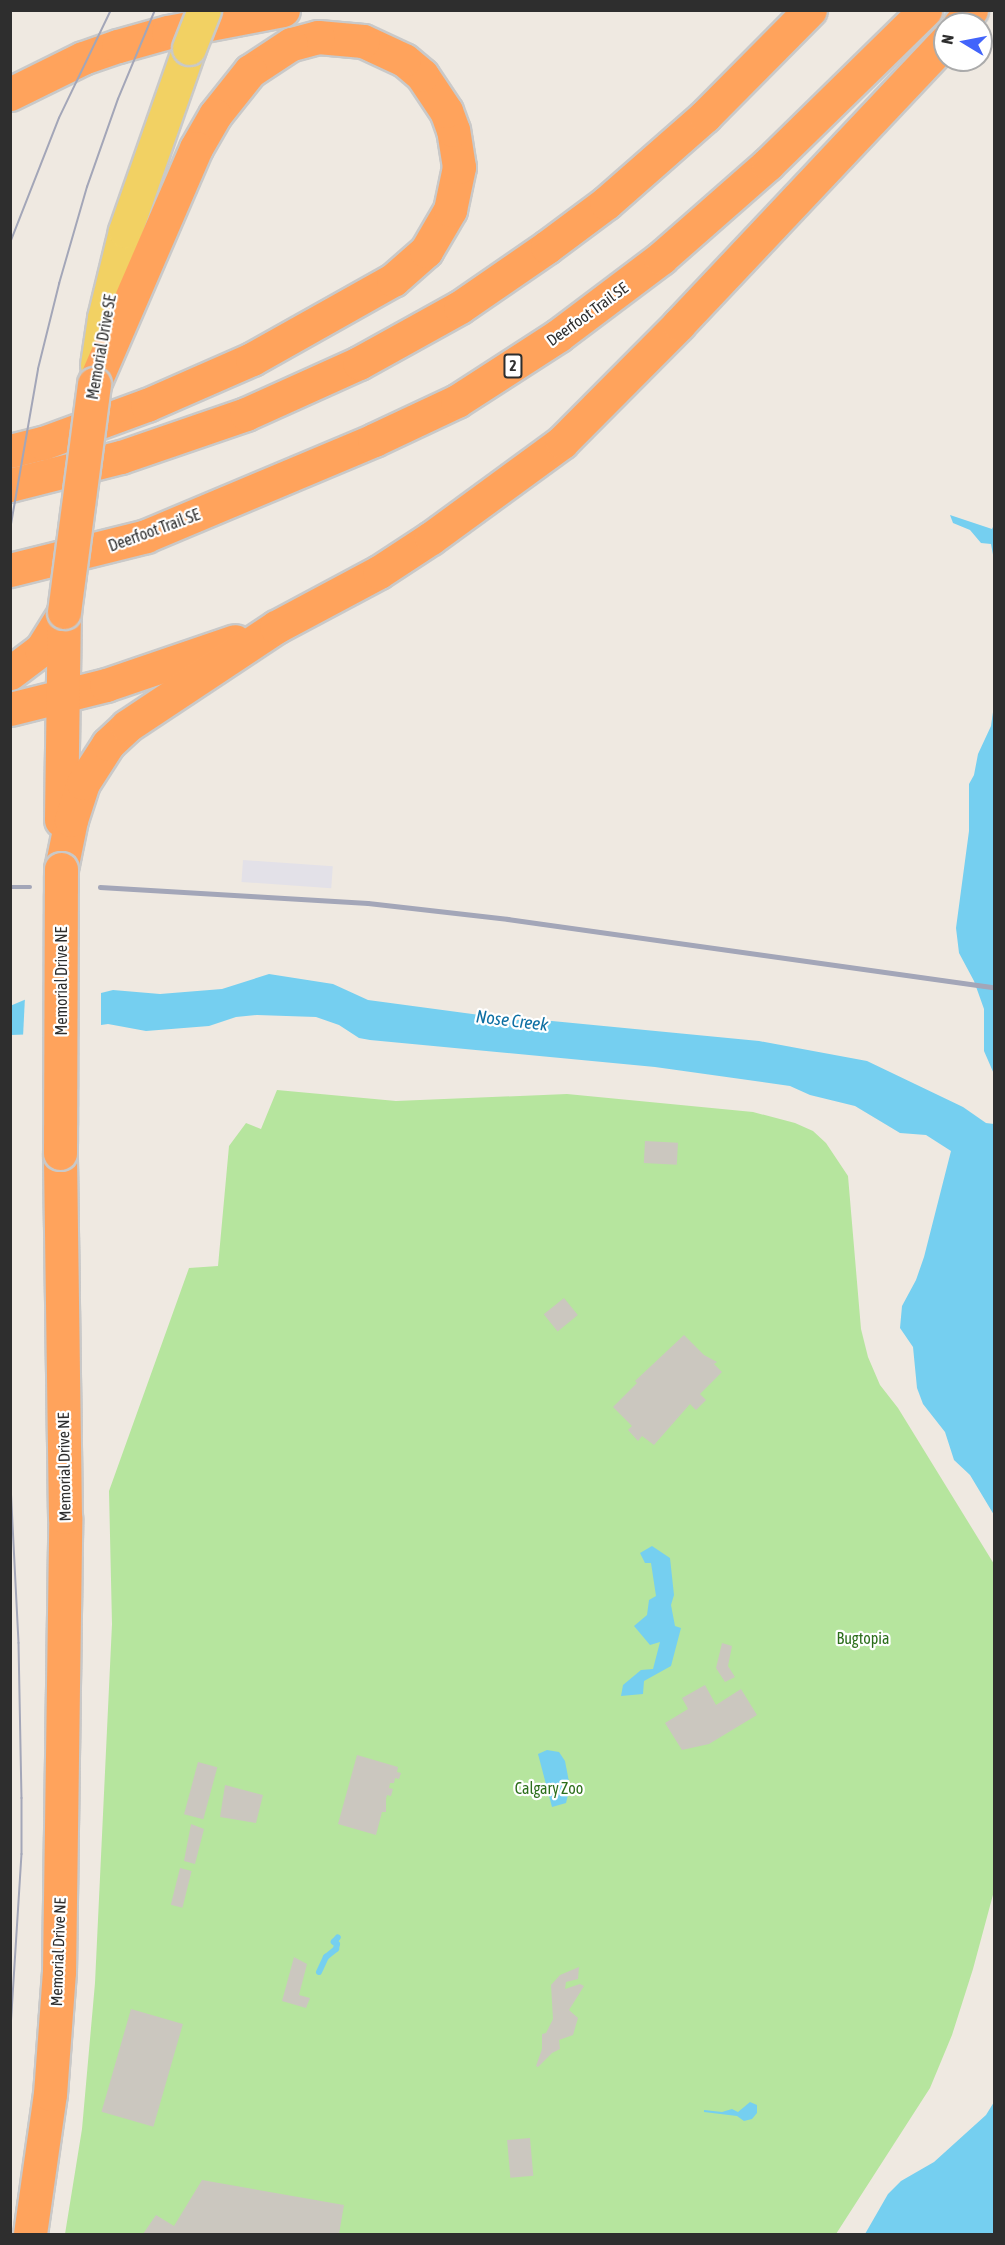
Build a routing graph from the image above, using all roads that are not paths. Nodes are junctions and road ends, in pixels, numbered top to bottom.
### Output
1 (204, 10) edge
2 (283, 10) edge
3 (810, 10) edge
4 (925, 10) edge
5 (933, 55) edge
6 (10, 94) edge
7 (94, 384) junction
8 (10, 451) edge
9 (10, 485) edge
10 (10, 570) edge
11 (64, 612) junction
12 (276, 627) junction
13 (10, 673) edge
14 (62, 697) junction
15 (10, 709) edge
16 (61, 869) junction
17 (30, 2235) edge

1 - 7 main road, Memorial Drive SE, bridge
2 - 6 highway
3 - 9 highway
4 - 10 highway, Deerfoot Trail SE / 2
5 - 12 highway
7 - 8 highway
7 - 11 highway, Memorial Drive SE, bridge
11 - 13 highway
11 - 14 highway, Memorial Drive SE
12 - 14 highway
12 - 16 highway
14 - 15 highway
14 - 16 highway, Memorial Drive NE
16 - 17 highway, Memorial Drive NE, bridge

